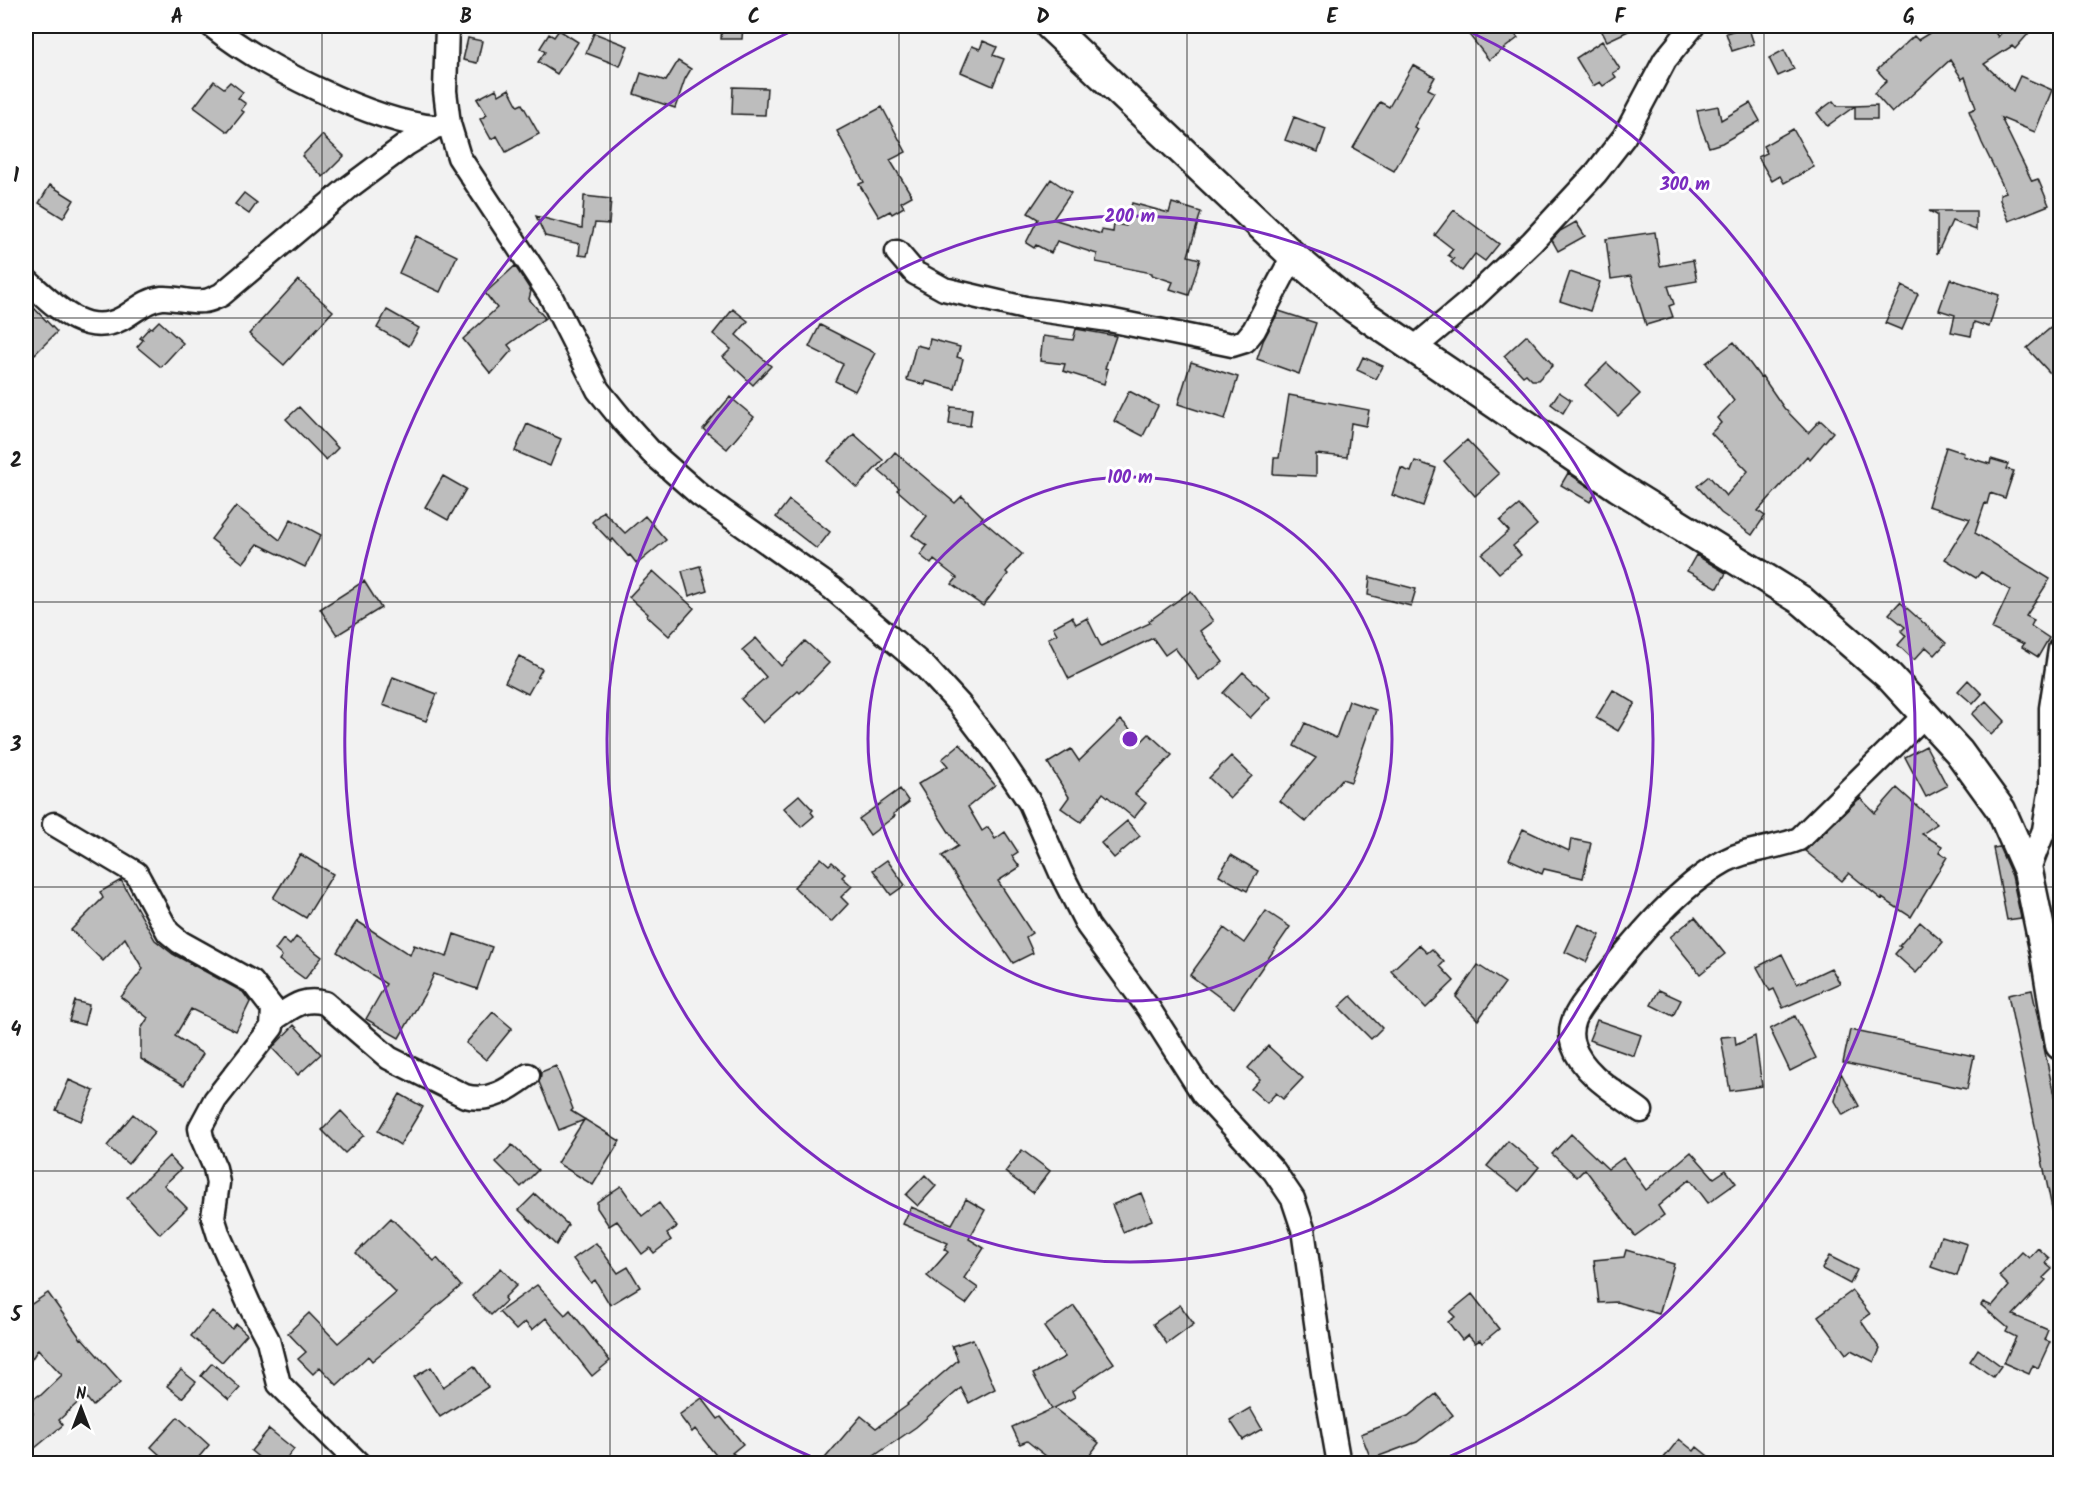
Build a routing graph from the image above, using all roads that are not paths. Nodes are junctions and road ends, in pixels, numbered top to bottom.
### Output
1 (212, 26) edge
2 (447, 26) edge
3 (1050, 26) edge
4 (1693, 26) edge
5 (442, 126) junction
6 (897, 252) dead end
7 (1293, 256) junction
8 (26, 279) edge
9 (1413, 349) junction
10 (2061, 649) edge
11 (1925, 715) junction
12 (54, 824) dead end
13 (2028, 871) junction
14 (2058, 1016) edge
15 (274, 1019) junction
16 (2061, 1045) edge
17 (528, 1075) dead end
18 (1641, 1111) dead end
19 (358, 1464) edge
20 (1340, 1464) edge

1 - 5 street
2 - 5 street
3 - 7 main road
4 - 9 street
5 - 8 street
5 - 20 street
6 - 7 street
7 - 9 main road
9 - 11 main road
10 - 13 street
11 - 13 main road
11 - 18 street
12 - 15 street
13 - 14 main road
14 - 16 main road
15 - 17 street
15 - 19 street

